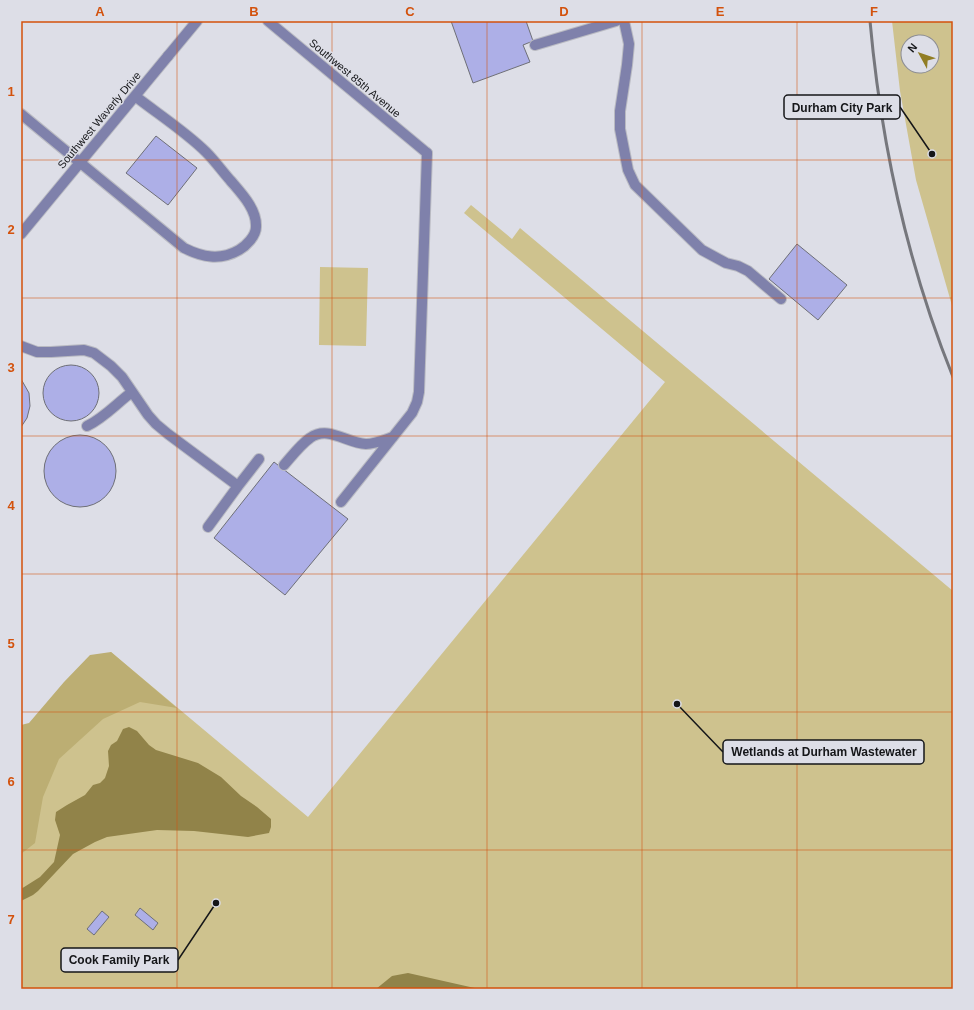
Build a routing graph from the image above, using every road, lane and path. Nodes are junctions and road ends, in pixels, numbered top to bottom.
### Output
1 (197, 21) edge
2 (268, 21) edge
3 (616, 21) edge
4 (624, 21) edge
5 (535, 45) dead end
6 (135, 96) junction
7 (21, 114) edge
8 (80, 163) junction
9 (21, 234) edge
10 (781, 299) dead end
11 (21, 346) edge
12 (132, 392) junction
13 (87, 426) dead end
14 (393, 436) junction
15 (259, 459) dead end
16 (284, 465) dead end
17 (238, 486) junction
18 (341, 502) dead end
19 (208, 527) dead end

1 - 6 street, Southwest Waverly Drive
2 - 14 street, Southwest 85th Avenue
3 - 5 street
4 - 10 street
6 - 8 street, Southwest Waverly Drive
6 - 8 street
7 - 8 street
8 - 9 street, Southwest Waverly Drive
11 - 12 street
12 - 13 street
12 - 17 street
14 - 16 street
14 - 18 street
15 - 17 street
17 - 19 street

